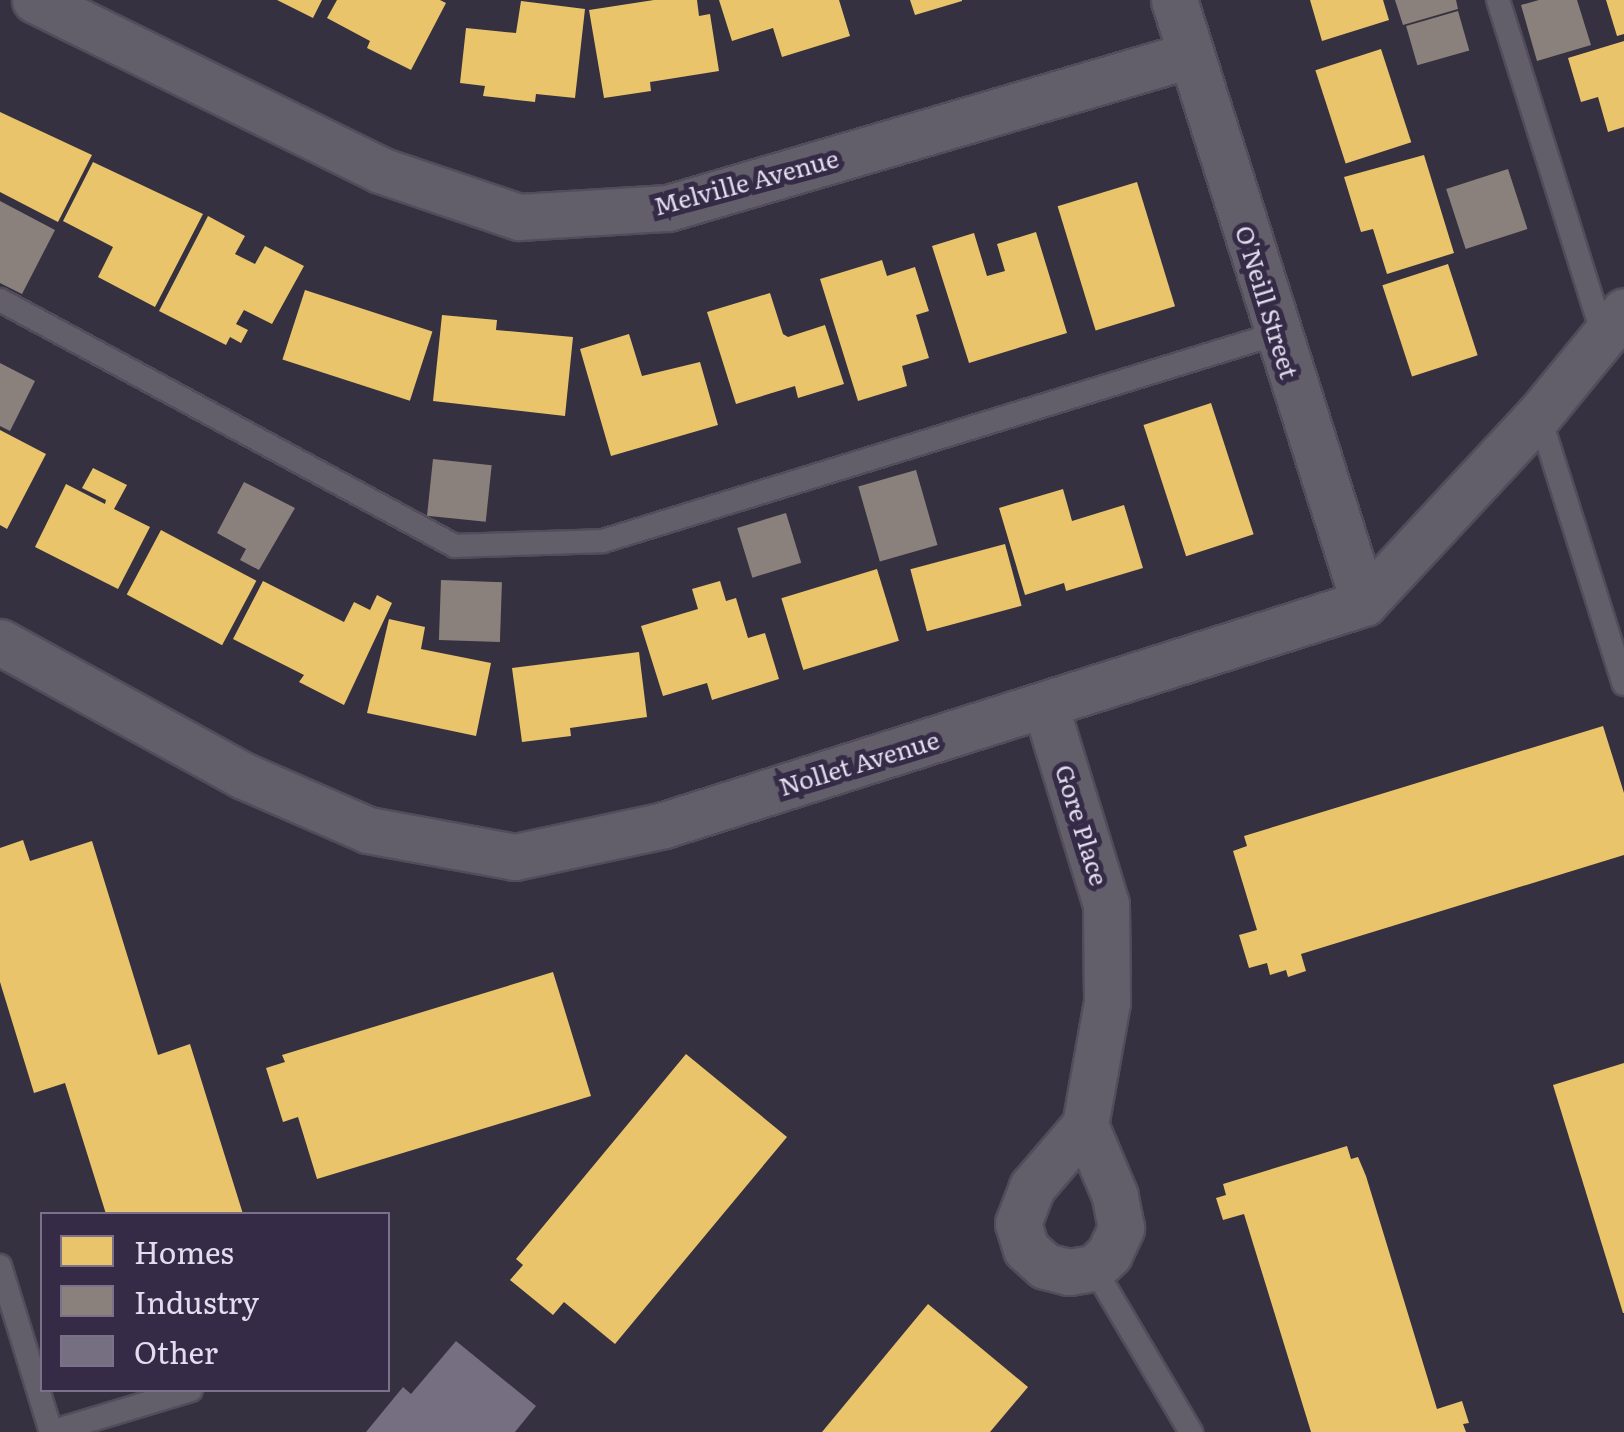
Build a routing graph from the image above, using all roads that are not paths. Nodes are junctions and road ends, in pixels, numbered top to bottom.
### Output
1 (35, 0) edge
2 (1174, 0) edge
3 (1498, 0) edge
4 (1190, 55) junction
5 (0, 300) edge
6 (1614, 324) edge
7 (1276, 334) junction
8 (1540, 415) junction
9 (1364, 603) junction
10 (0, 644) edge
11 (1624, 684) edge
12 (1045, 705) junction
13 (1084, 1126) junction
14 (0, 1266) edge
15 (1094, 1268) junction
16 (184, 1392) edge
17 (1192, 1432) edge

1 - 4 street, Melville Avenue
2 - 4 street, O'Neill Street
3 - 6 lane
4 - 7 street, O'Neill Street
5 - 7 lane
6 - 8 street, Nollet Avenue
7 - 9 street, O'Neill Street
8 - 9 street, Nollet Avenue
8 - 11 lane
9 - 12 street, Nollet Avenue
10 - 12 street, Nollet Avenue
12 - 13 street, Gore Place
13 - 15 street
13 - 15 street, Gore Place
14 - 16 lane
15 - 17 lane

